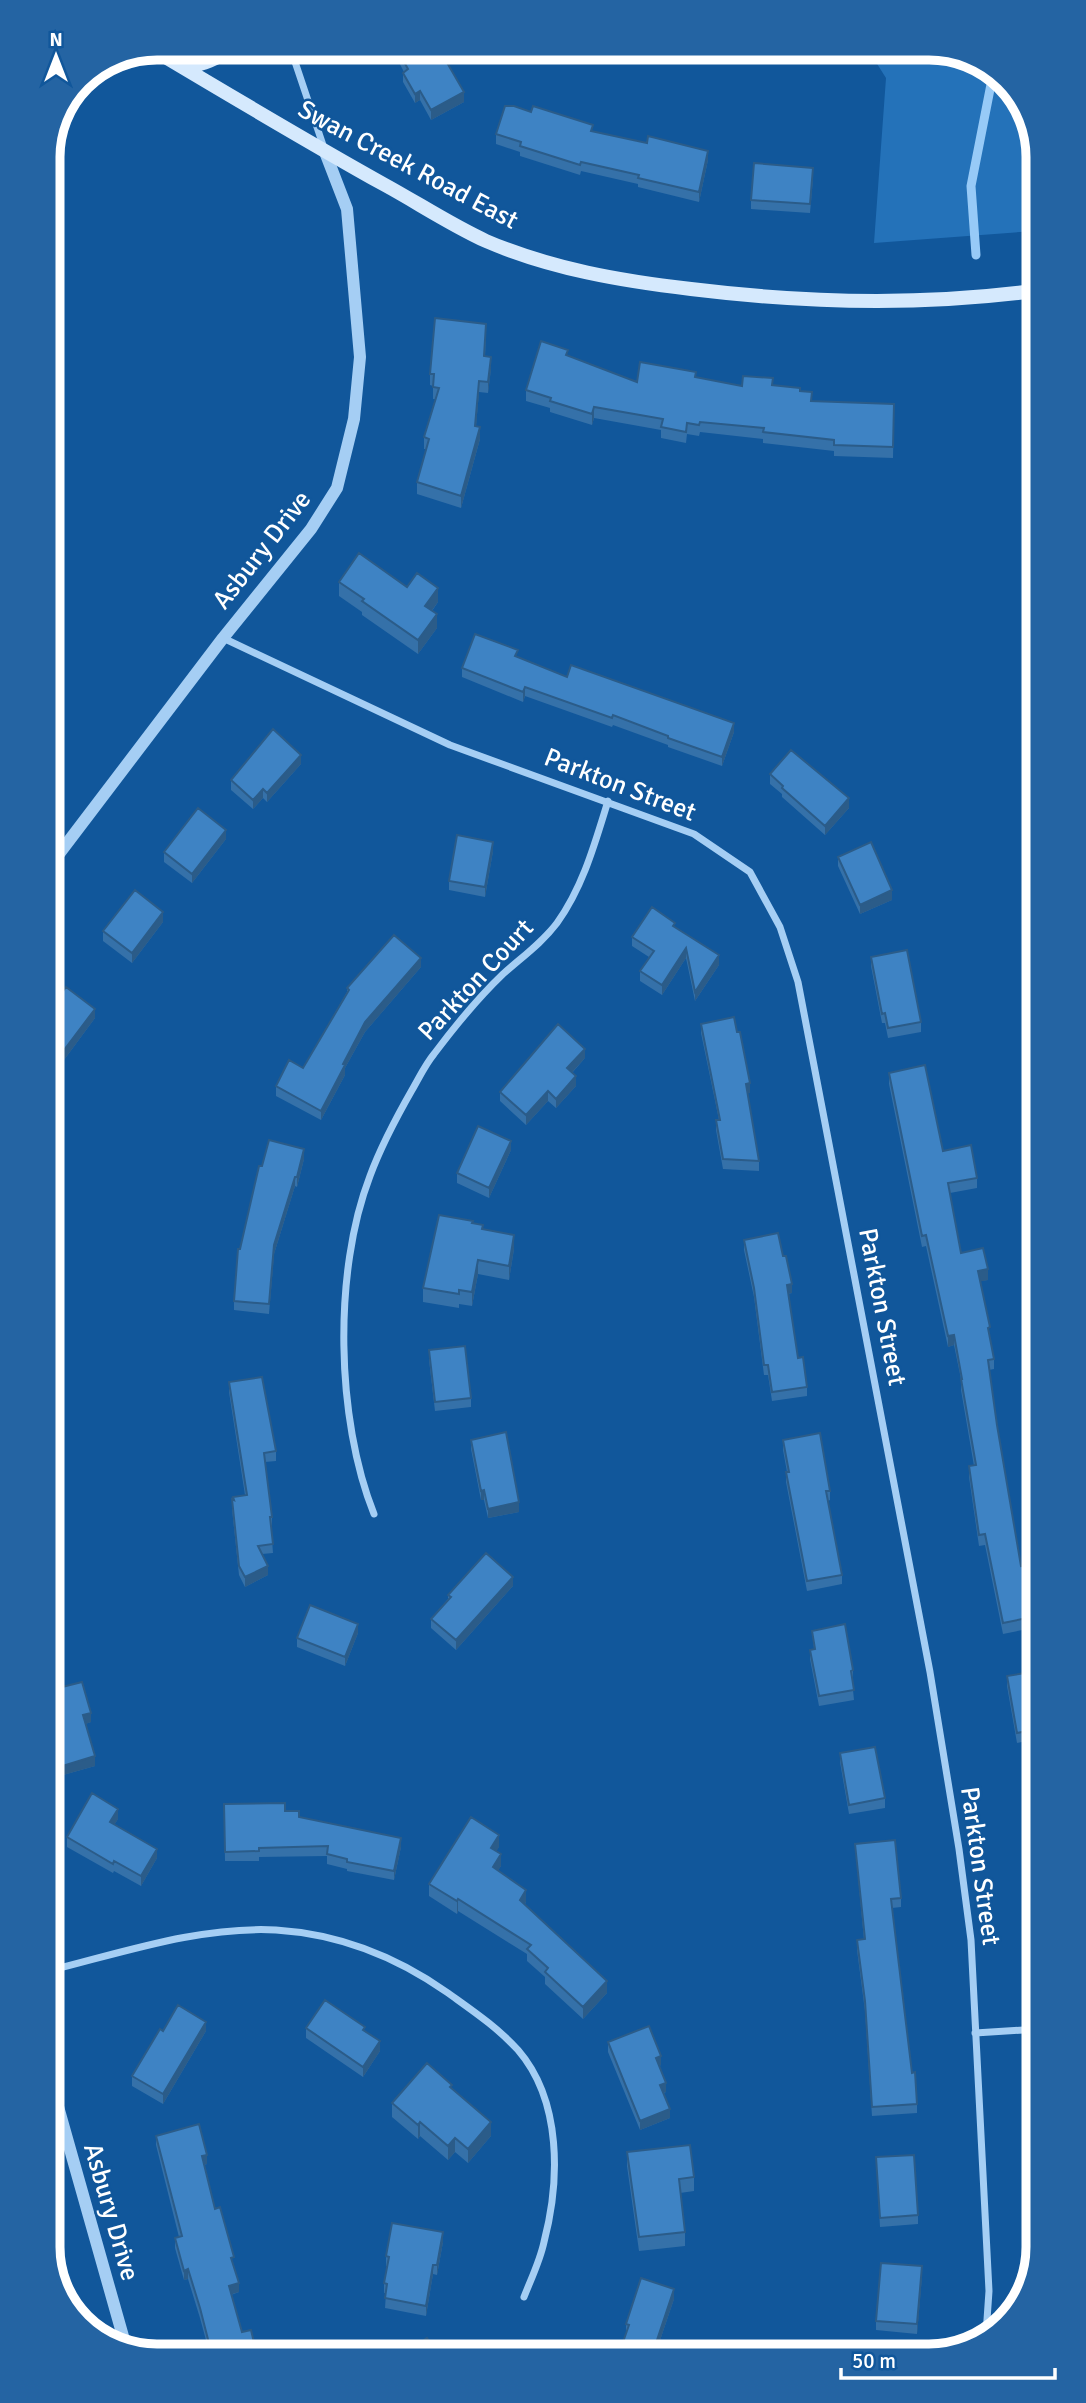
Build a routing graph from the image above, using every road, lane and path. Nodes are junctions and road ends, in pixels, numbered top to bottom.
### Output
1 (171, 60) edge
2 (214, 60) edge
3 (294, 60) edge
4 (184, 68) junction
5 (325, 152) junction
6 (1026, 292) edge
7 (223, 638) junction
8 (608, 801) junction
9 (60, 853) edge
10 (374, 1514) dead end
11 (60, 1968) edge
12 (1026, 2030) edge
13 (975, 2033) junction
14 (60, 2113) edge
15 (524, 2297) dead end
16 (987, 2326) edge
17 (123, 2337) edge

1 - 4 main road, Swan Creek Road East
2 - 4 main road
3 - 5 street, Asbury Drive
4 - 5 main road, Swan Creek Road East
5 - 6 main road, Swan Creek Road East
5 - 7 street, Asbury Drive
7 - 8 street, Parkton Street
7 - 9 street, Asbury Drive
8 - 10 street, Parkton Court
8 - 13 street, Parkton Street
11 - 15 street
12 - 13 street
13 - 16 street, Parkton Street
14 - 17 street, Asbury Drive

